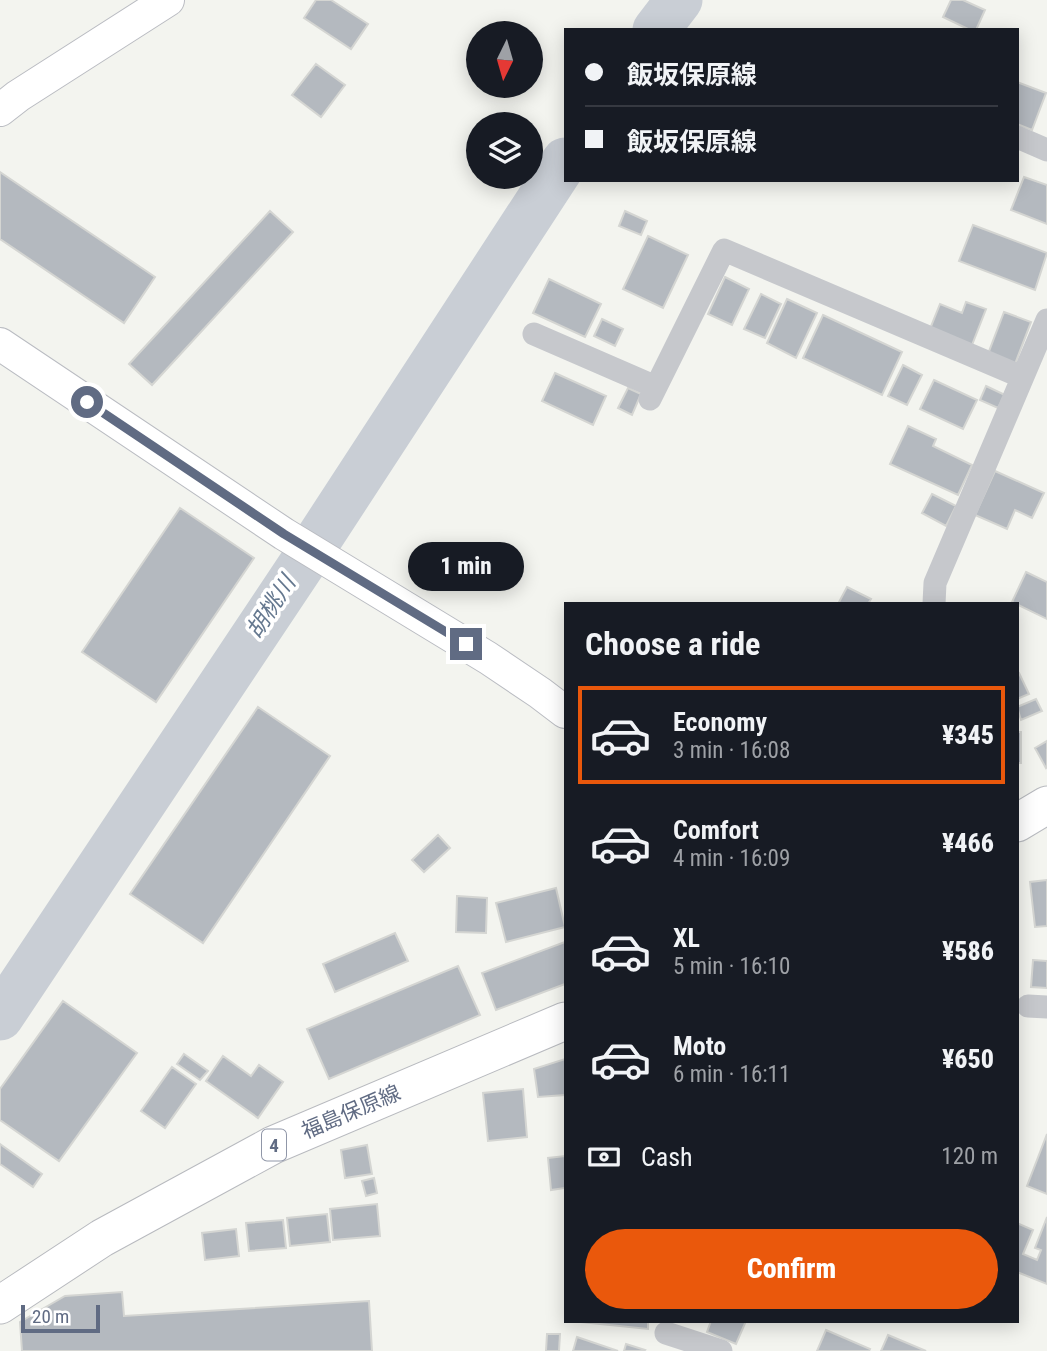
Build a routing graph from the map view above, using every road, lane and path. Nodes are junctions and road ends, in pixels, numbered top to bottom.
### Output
1 (167, 0) edge
2 (0, 110) edge
3 (1019, 138) edge
4 (1047, 150) edge
5 (1047, 320) edge
6 (534, 334) dead end
7 (0, 344) edge
8 (1022, 377) junction
9 (934, 602) edge
10 (564, 711) edge
11 (1047, 805) edge
12 (1019, 822) edge
13 (564, 1021) edge
14 (0, 1305) edge
15 (665, 1335) edge
16 (721, 1351) edge

1 - 2 main road
3 - 4 street
5 - 8 street
6 - 8 street
7 - 10 main road
8 - 9 street
11 - 12 main road
13 - 14 main road, 福島保原線 / 4
15 - 16 street

